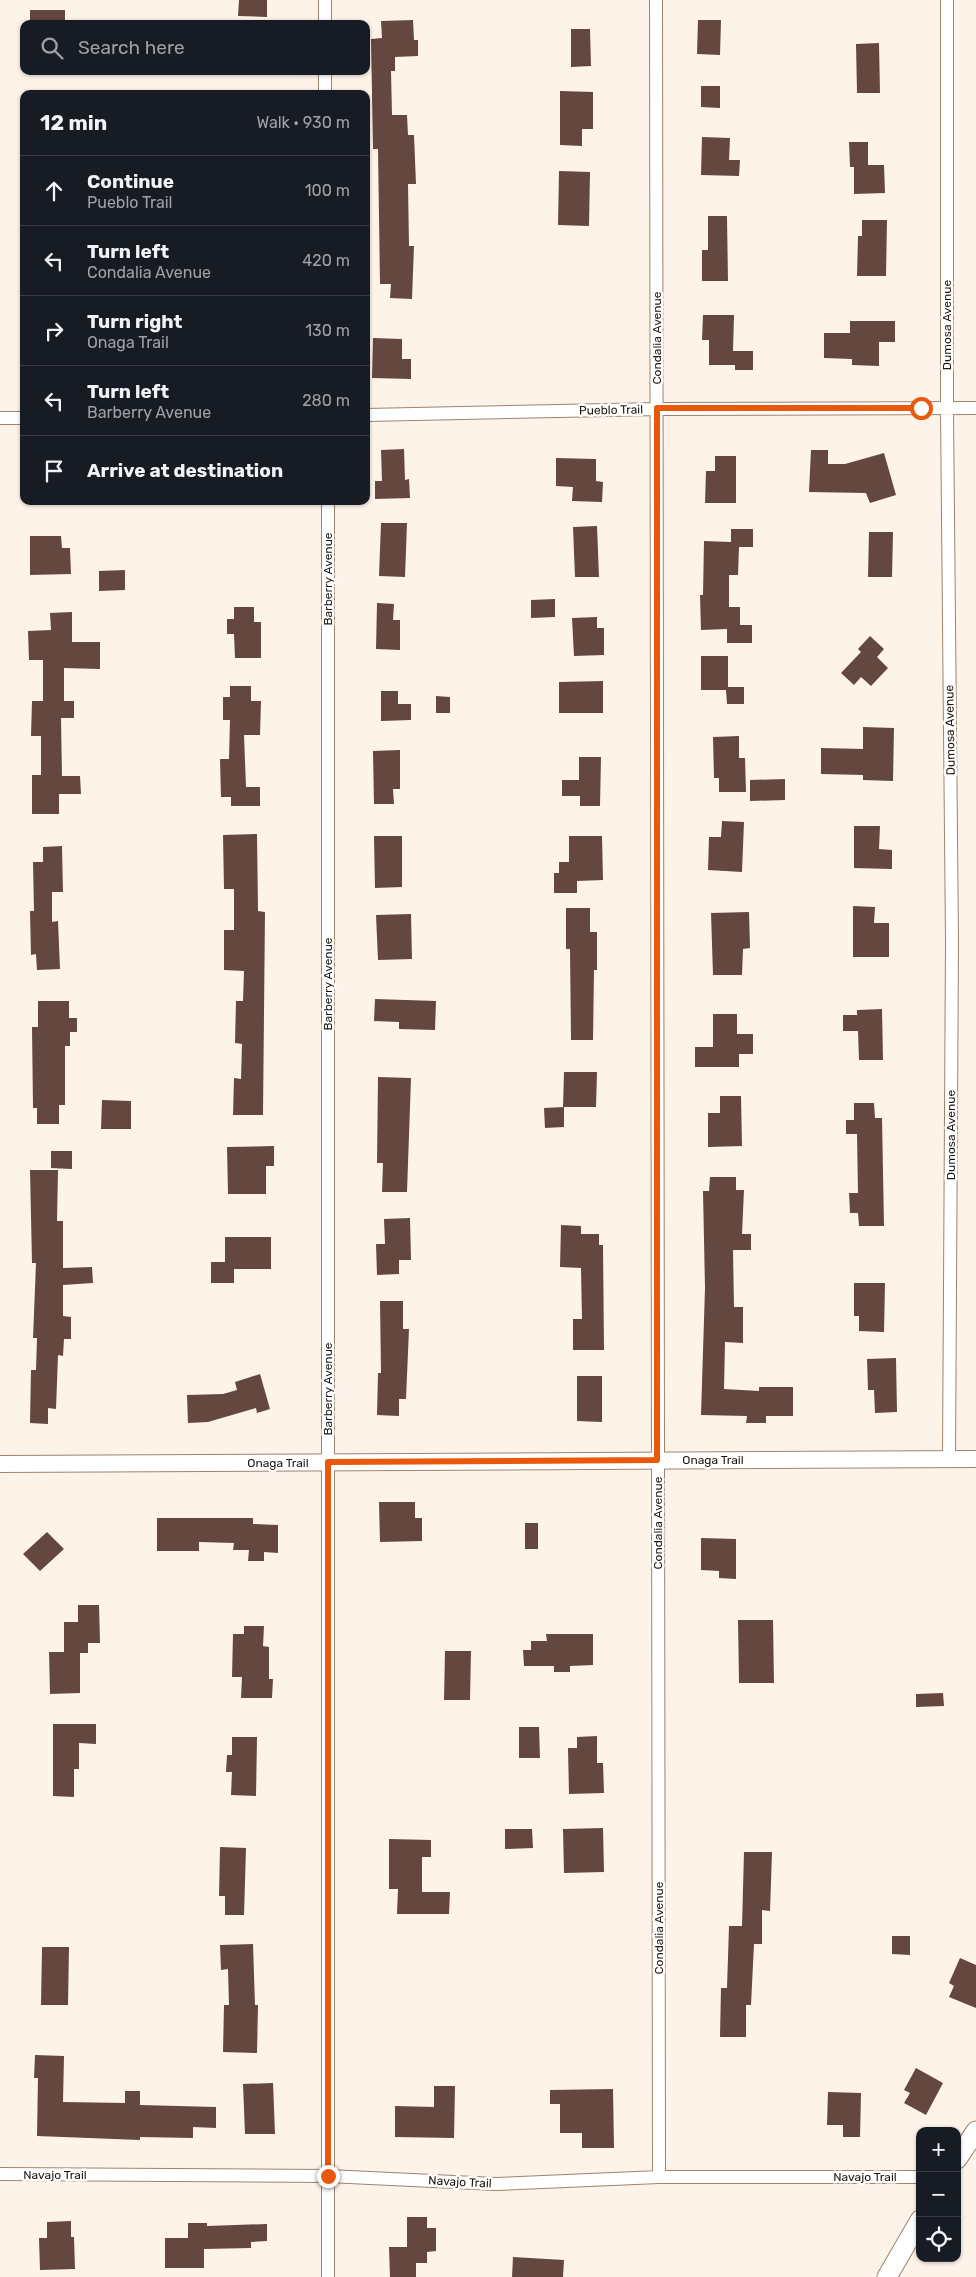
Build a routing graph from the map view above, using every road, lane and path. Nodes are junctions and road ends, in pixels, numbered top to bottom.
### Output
1 (325, 0) edge
2 (656, 0) edge
3 (947, 0) edge
4 (325, 20) edge
5 (325, 75) edge
6 (325, 90) edge
7 (657, 408) junction
8 (947, 408) junction
9 (976, 408) edge
10 (370, 415) edge
11 (0, 418) edge
12 (20, 418) edge
13 (328, 505) edge
14 (976, 1459) edge
15 (657, 1460) junction
16 (949, 1460) junction
17 (328, 1462) junction
18 (0, 1464) edge
19 (976, 2131) edge
20 (961, 2152) edge
21 (0, 2174) edge
22 (328, 2176) junction
23 (916, 2176) edge
24 (660, 2177) junction
25 (916, 2227) edge
26 (328, 2277) edge
27 (887, 2277) edge

1 - 4 street
2 - 7 street, Condalia Avenue
3 - 8 street, Dumosa Avenue
5 - 6 street
7 - 8 street, Pueblo Trail
7 - 10 street, Pueblo Trail
7 - 15 street, Condalia Avenue
8 - 9 street, Pueblo Trail
8 - 16 street, Dumosa Avenue
11 - 12 street
13 - 17 street, Barberry Avenue
14 - 16 street, Onaga Trail
15 - 16 street, Onaga Trail
15 - 17 street, Onaga Trail
15 - 24 street, Condalia Avenue
17 - 18 street, Onaga Trail
17 - 22 street, Barberry Avenue
19 - 20 main road
21 - 22 street, Navajo Trail
22 - 24 street, Navajo Trail
22 - 26 street, Barberry Avenue
23 - 24 street, Navajo Trail
25 - 27 main road

